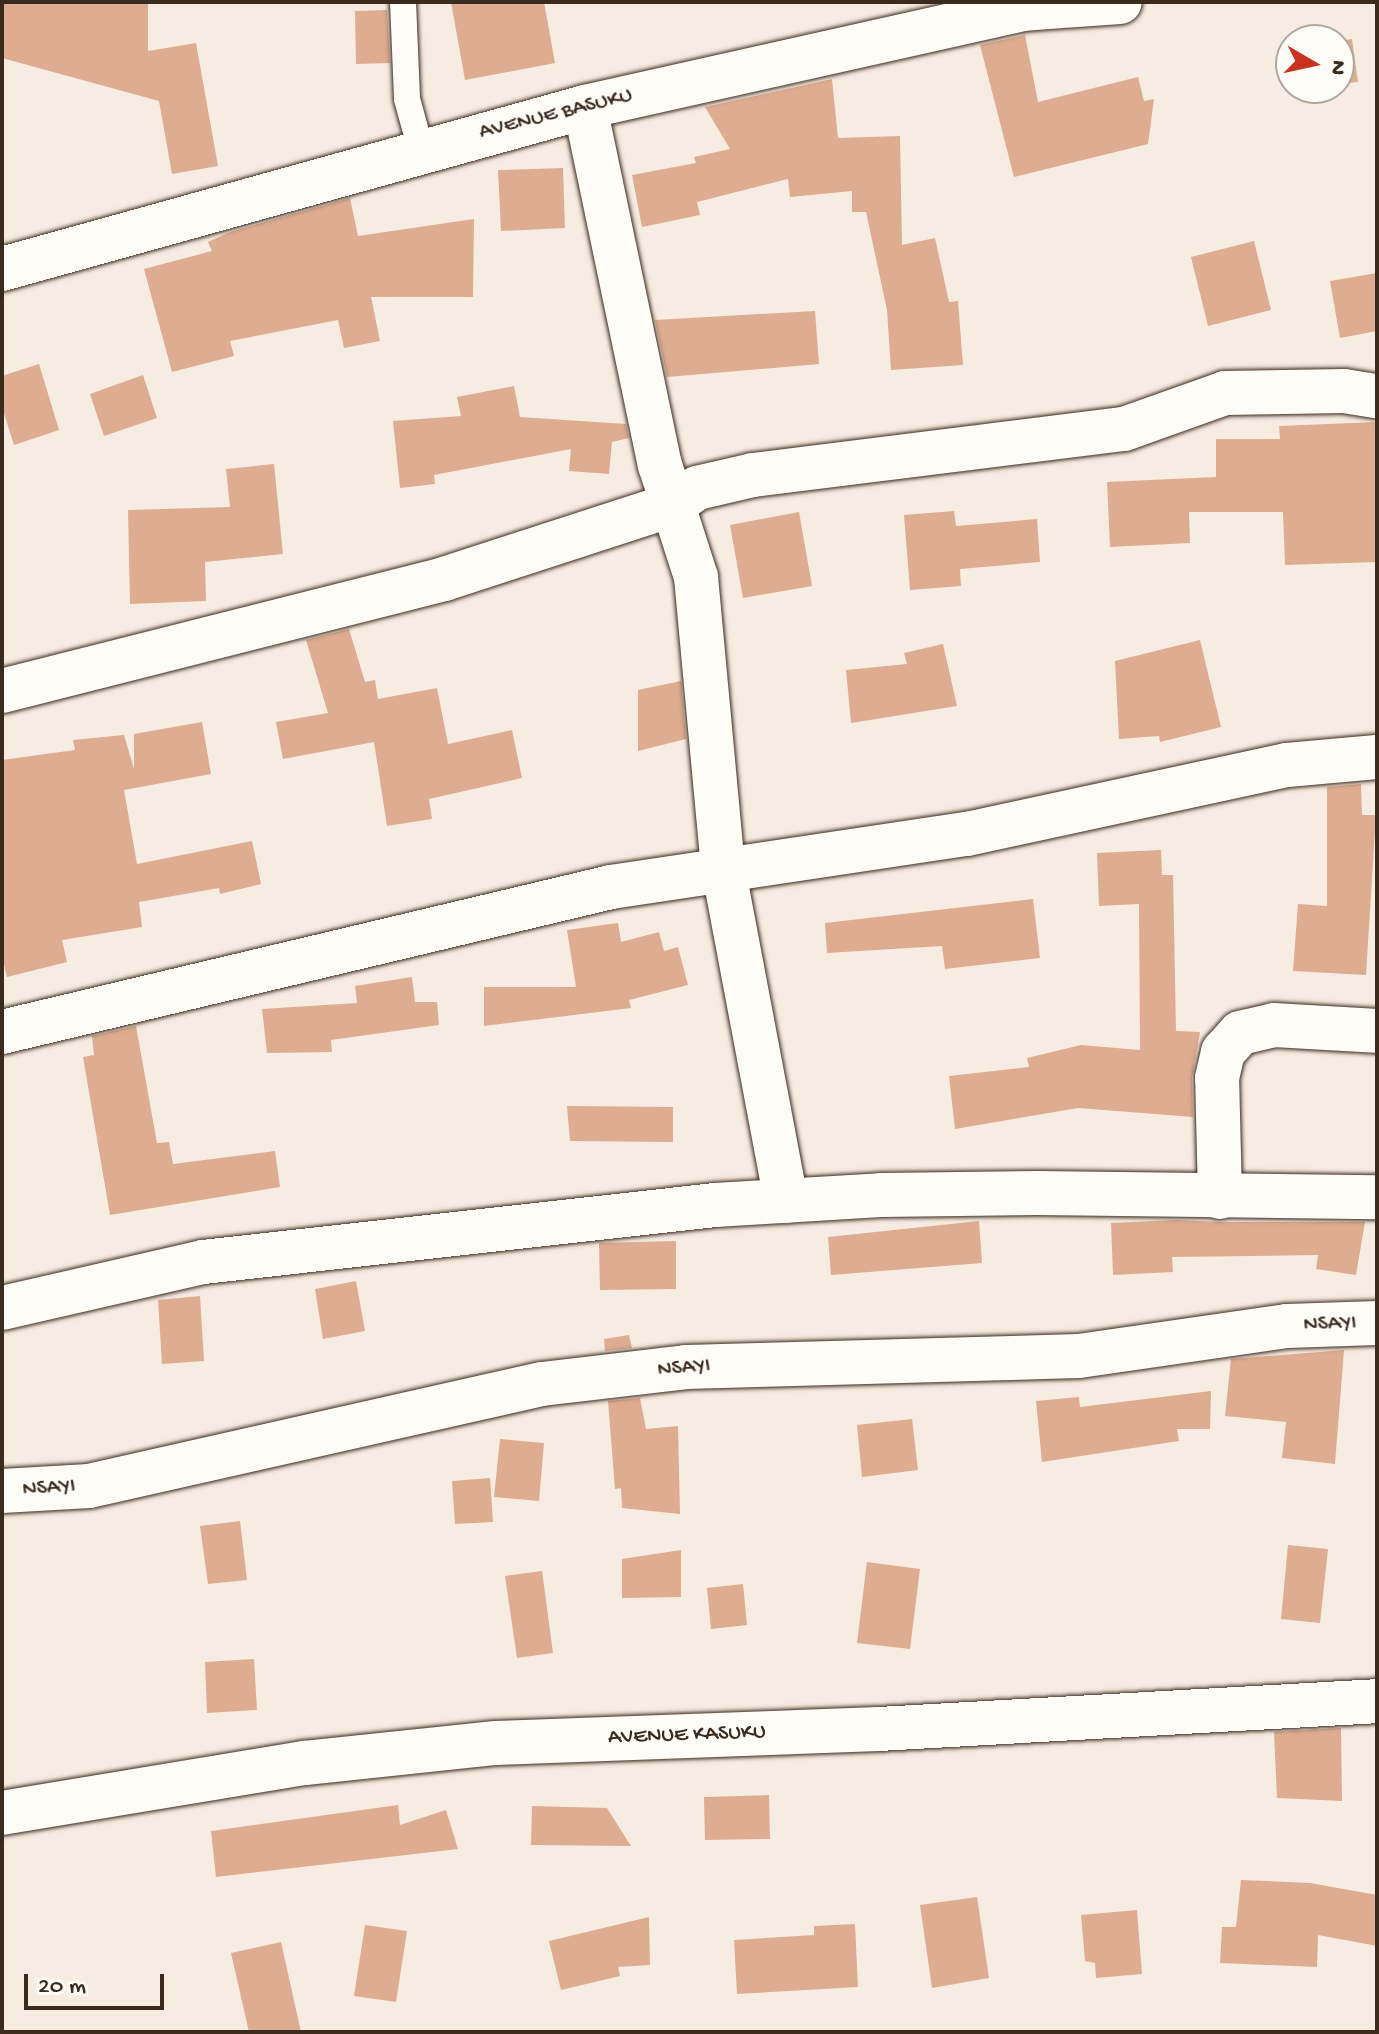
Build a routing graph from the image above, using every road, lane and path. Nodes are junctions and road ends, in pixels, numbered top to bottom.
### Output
1 (403, 2) edge
2 (1120, 2) edge
3 (585, 107) junction
4 (421, 150) junction
5 (2, 269) edge
6 (1377, 396) edge
7 (672, 505) junction
8 (2, 691) edge
9 (1377, 757) edge
10 (723, 867) junction
11 (1377, 1031) edge
12 (2, 1032) edge
13 (1220, 1197) junction
14 (1377, 1197) edge
15 (786, 1201) junction
16 (2, 1308) edge
17 (1377, 1323) edge
18 (2, 1491) edge
19 (1377, 1701) edge
20 (2, 1813) edge

1 - 4 lane
2 - 3 street, AVENUE BASUKU
3 - 4 street, AVENUE BASUKU
3 - 7 street
4 - 5 street, AVENUE BASUKU
6 - 7 street
7 - 8 street
7 - 10 street
9 - 10 street
10 - 12 street
10 - 15 street
11 - 13 street
13 - 14 street
13 - 15 street
15 - 16 street
17 - 18 street, NSAYI
19 - 20 street, AVENUE KASUKU

